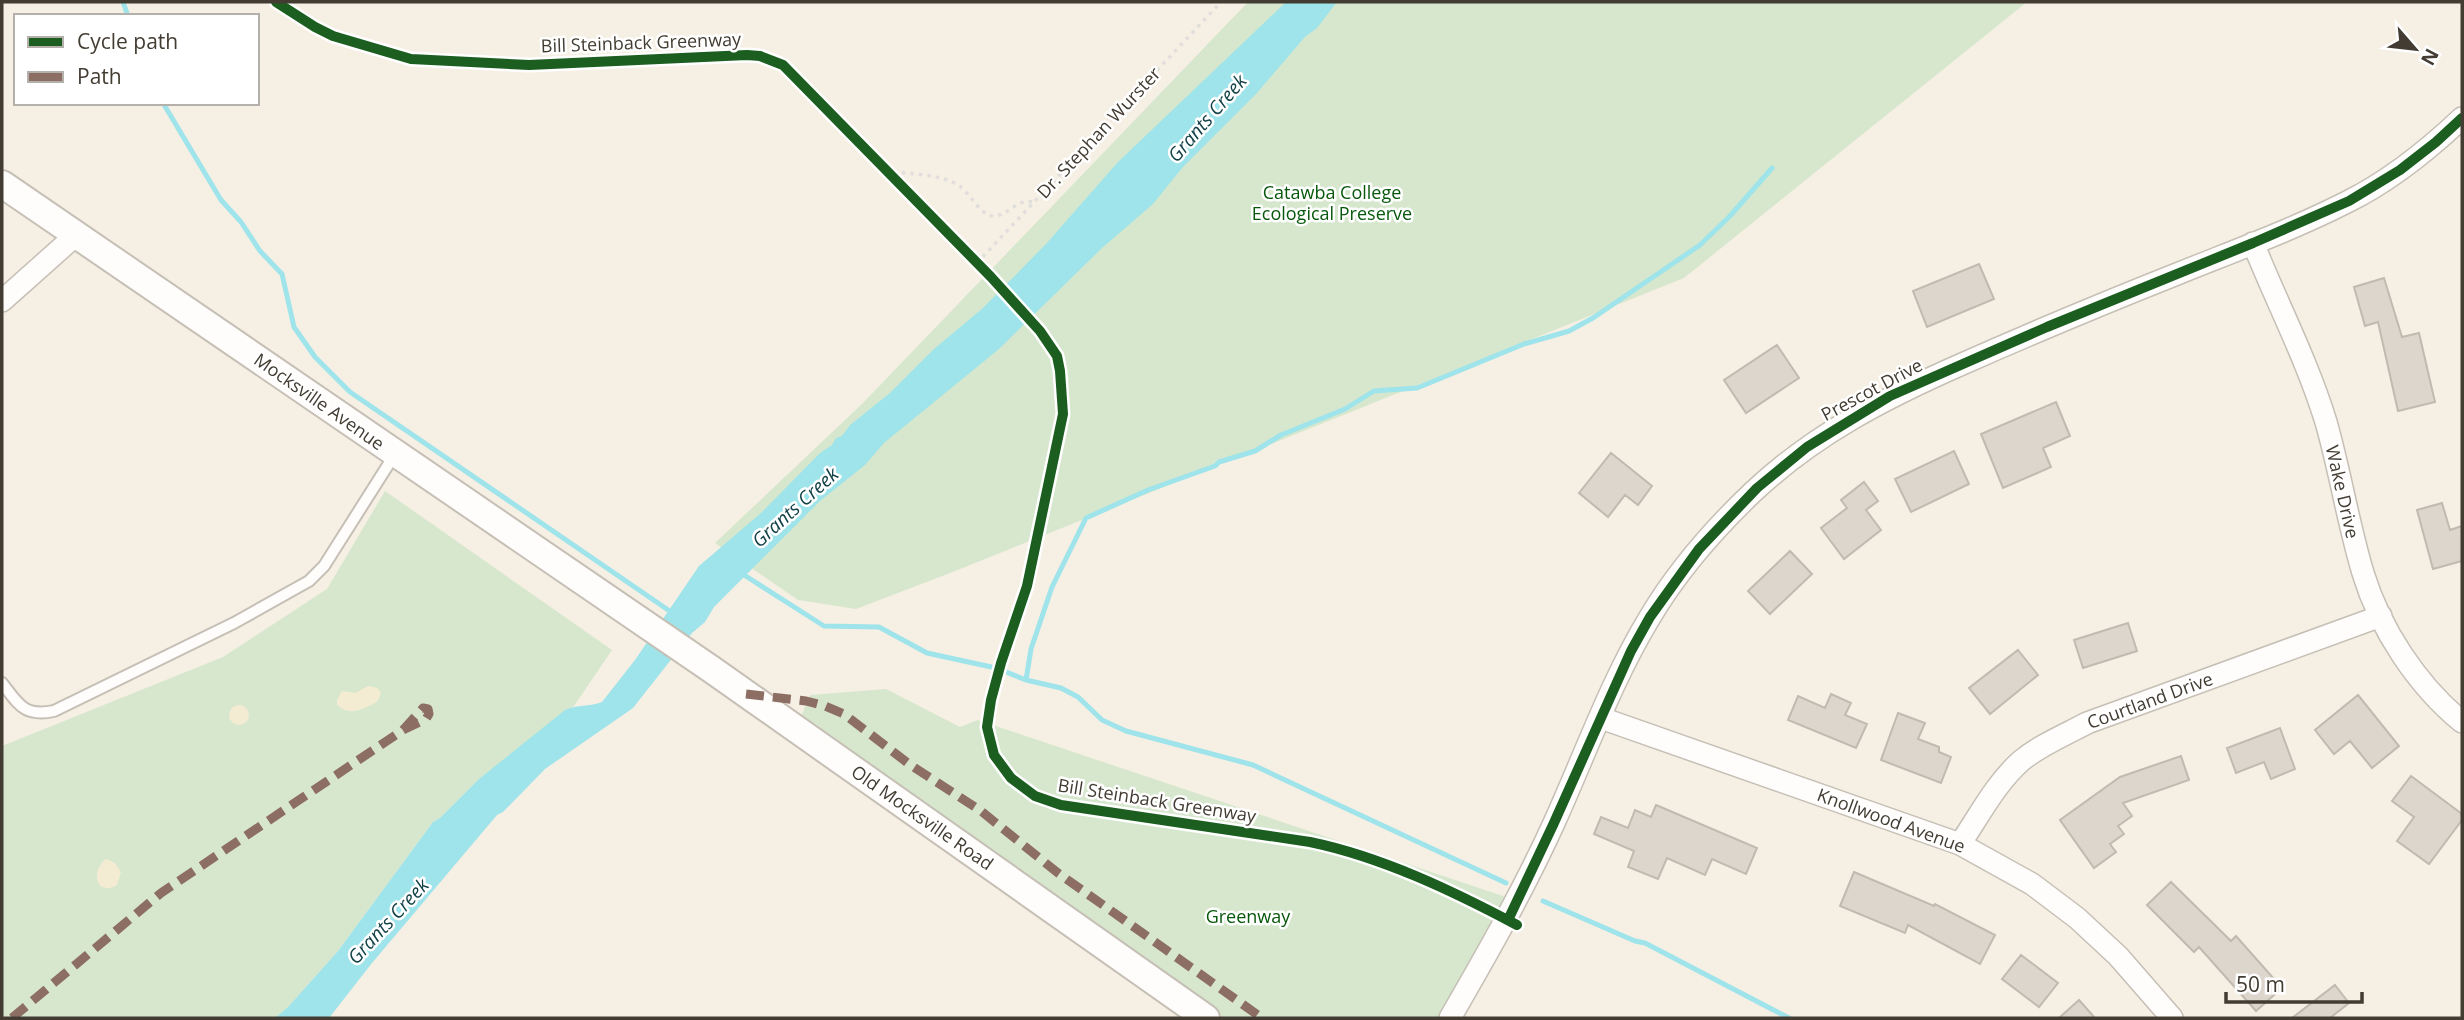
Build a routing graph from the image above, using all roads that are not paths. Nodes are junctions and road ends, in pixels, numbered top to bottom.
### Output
1 (2462, 118) edge
2 (2, 184) edge
3 (76, 235) junction
4 (2253, 243) junction
5 (2, 301) edge
6 (395, 454) junction
7 (2381, 616) junction
8 (636, 619) joint
9 (2, 683) edge
10 (1601, 718) junction
11 (2462, 722) edge
12 (1961, 844) junction
13 (1206, 1018) edge
14 (1450, 1018) edge
15 (2172, 1018) edge

1 - 4 street, Prescot Drive
2 - 3 street, Mocksville Avenue
3 - 5 street
3 - 6 street, Mocksville Avenue
4 - 7 street, Wake Drive
4 - 10 street, Prescot Drive
6 - 8 street, Mocksville Avenue
6 - 9 lane
7 - 11 street, Wake Drive
7 - 12 street, Courtland Drive
8 - 13 street, Old Mocksville Road
10 - 12 street, Knollwood Avenue
10 - 14 street, Prescot Drive
12 - 15 street, Knollwood Avenue

